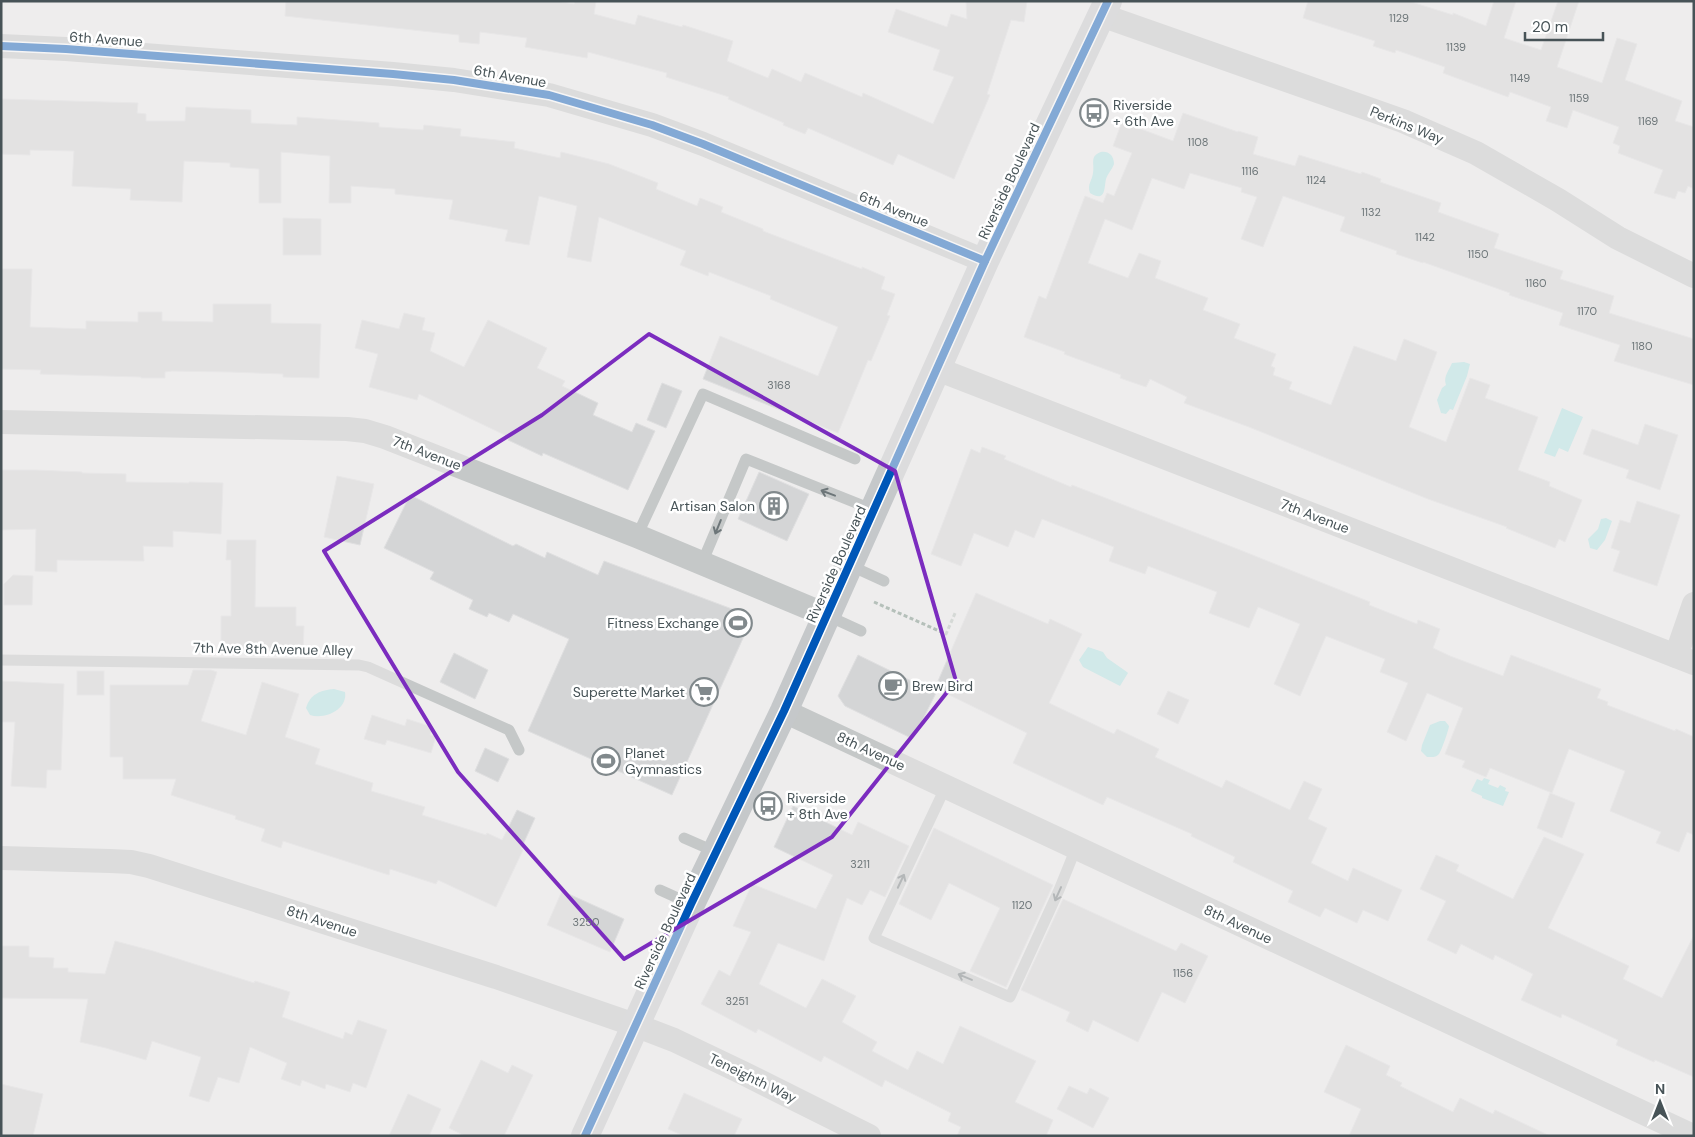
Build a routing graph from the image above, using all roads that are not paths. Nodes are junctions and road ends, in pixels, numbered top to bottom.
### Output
1 (1104, 8) edge
2 (1, 46) edge
3 (985, 261) junction
4 (1694, 276) edge
5 (937, 368) junction
6 (1, 422) edge
7 (855, 460) dead end
8 (874, 510) junction
9 (638, 536) junction
10 (702, 563) junction
11 (849, 565) junction
12 (884, 581) dead end
13 (1694, 604) edge
14 (826, 615) junction
15 (862, 631) dead end
16 (1685, 659) edge
17 (1, 660) edge
18 (784, 711) junction
19 (519, 750) dead end
20 (946, 786) junction
21 (684, 838) dead end
22 (1076, 848) junction
23 (716, 852) junction
24 (1, 858) edge
25 (660, 890) dead end
26 (691, 904) junction
27 (635, 1025) junction
28 (585, 1136) edge
29 (869, 1136) edge
30 (1692, 1136) edge

1 - 3 main road, Riverside Boulevard
1 - 4 street, Perkins Way
2 - 3 street, 6th Avenue
3 - 5 main road, Riverside Boulevard
5 - 8 main road, Riverside Boulevard
5 - 16 street, 7th Avenue
6 - 9 street, 7th Avenue
7 - 9 lane
8 -> 10 lane
8 - 11 main road, Riverside Boulevard
9 - 10 street, 7th Avenue
10 - 14 street, 7th Avenue
11 - 12 lane
11 - 14 main road, Riverside Boulevard
13 - 16 street
14 - 15 lane
14 - 18 main road, Riverside Boulevard
17 - 19 lane, 7th Ave 8th Avenue Alley
18 - 20 street, 8th Avenue
18 - 23 main road, Riverside Boulevard
20 - 22 street, 8th Avenue
22 -> 20 lane
21 - 23 lane
22 - 30 street, 8th Avenue
23 - 26 main road, Riverside Boulevard
24 - 27 street, 8th Avenue
25 - 26 lane
26 - 27 main road, Riverside Boulevard
27 - 28 main road, Riverside Boulevard
27 - 29 street, Teneighth Way

